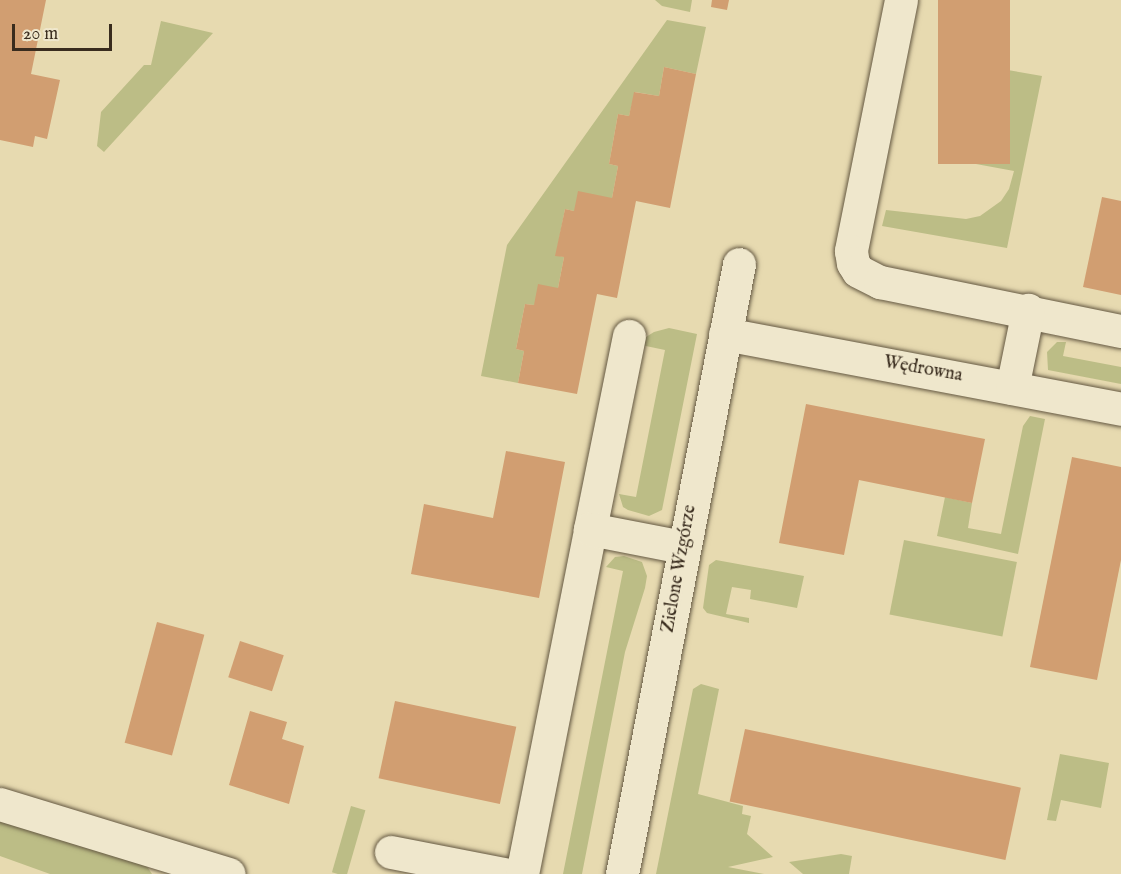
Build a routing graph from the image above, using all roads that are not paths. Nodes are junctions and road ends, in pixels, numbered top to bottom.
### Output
1 (901, 0) edge
2 (738, 264) dead end
3 (1029, 310) junction
4 (1121, 331) edge
5 (725, 334) junction
6 (629, 336) dead end
7 (1012, 388) junction
8 (1121, 409) edge
9 (591, 529) junction
10 (683, 547) junction
11 (0, 804) edge
12 (391, 852) dead end
13 (229, 874) edge
14 (504, 874) edge
15 (522, 874) edge
16 (622, 874) edge

1 - 3 street
2 - 5 street, Zielone Wzgórze
3 - 4 street
3 - 7 street
5 - 7 street, Wędrowna
5 - 10 street, Zielone Wzgórze
6 - 9 street
7 - 8 street, Wędrowna
9 - 10 street
9 - 15 street
10 - 16 street, Zielone Wzgórze
11 - 13 street
12 - 14 street

